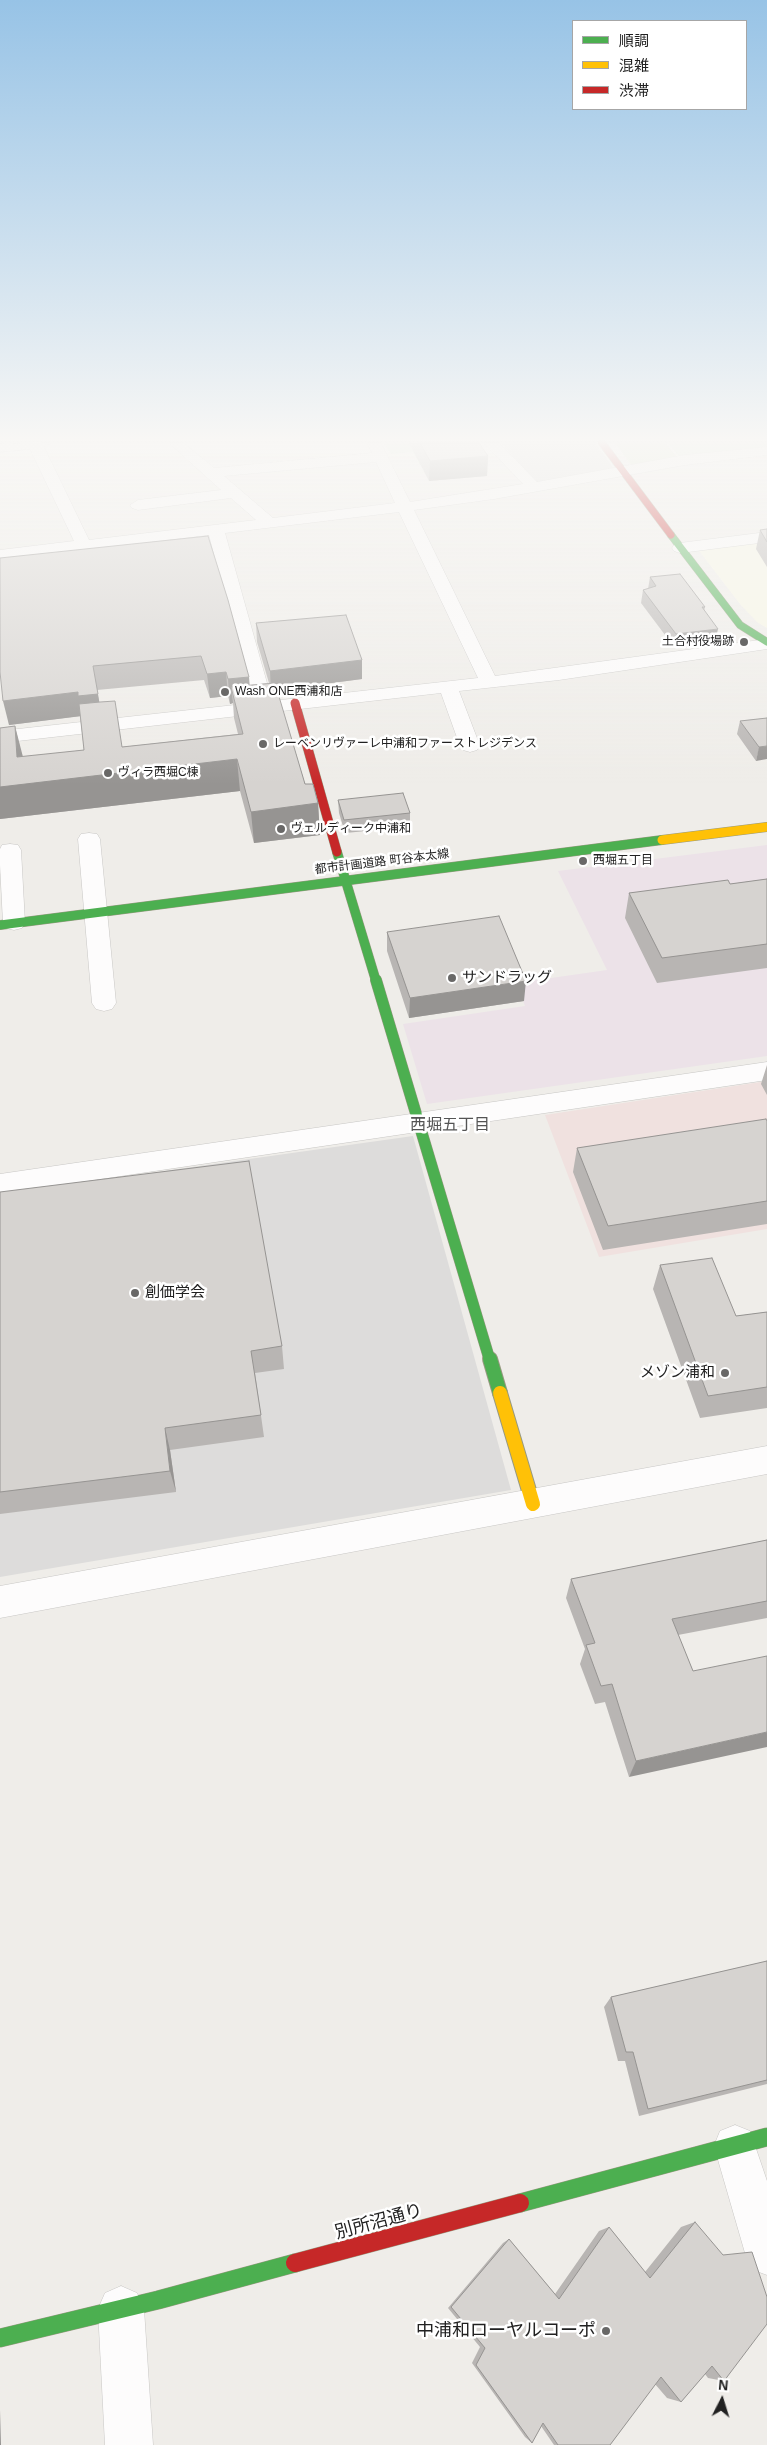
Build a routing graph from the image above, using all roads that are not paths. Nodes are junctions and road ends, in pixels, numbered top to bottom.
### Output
1 (223, 557) edge
2 (429, 557) edge
3 (687, 557) edge
4 (767, 643) edge
5 (489, 682) junction
6 (448, 686) junction
7 (295, 703) junction
8 (264, 707) junction
9 (0, 737) edge
10 (470, 746) dead end
11 (767, 827) edge
12 (89, 840) dead end
13 (10, 850) dead end
14 (346, 880) junction
15 (96, 912) junction
16 (7, 924) edge
17 (104, 1003) dead end
18 (767, 1071) edge
19 (420, 1124) junction
20 (0, 1184) edge
21 (767, 1460) edge
22 (533, 1504) junction
23 (0, 1602) edge
24 (751, 2142) edge
25 (767, 2252) edge
26 (121, 2309) junction
27 (0, 2338) edge
28 (128, 2445) edge

1 - 8 street
2 - 5 street
3 - 4 street
4 - 5 street
5 - 6 street
6 - 7 street
6 - 10 street
7 - 8 street
7 - 14 street
8 - 9 street
11 - 14 street, 都市計画道路 町谷本太線
12 - 15 street
13 - 16 street
14 - 15 street, 都市計画道路 町谷本太線
14 - 19 street
15 - 16 street, 都市計画道路 町谷本太線
15 - 17 street
18 - 19 street
19 - 20 street
19 - 22 street
21 - 22 street
22 - 23 street
24 - 25 street
24 - 26 street, 別所沼通り
26 - 27 street, 別所沼通り
26 - 28 street

